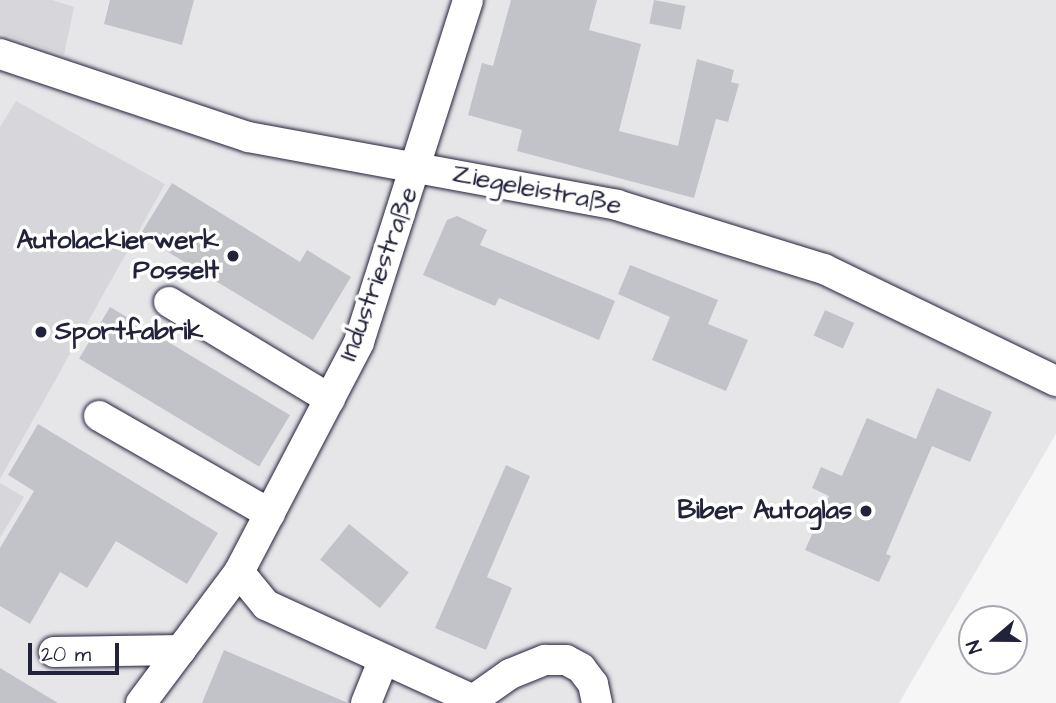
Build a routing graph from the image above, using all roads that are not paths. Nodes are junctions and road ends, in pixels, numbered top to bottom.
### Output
1 (468, 0) edge
2 (0, 54) edge
3 (418, 166) junction
4 (169, 302) dead end
5 (1056, 381) edge
6 (330, 399) junction
7 (99, 416) dead end
8 (270, 514) junction
9 (239, 572) junction
10 (181, 650) junction
11 (54, 652) dead end
12 (383, 661) junction
13 (476, 701) edge
14 (141, 703) edge
15 (366, 703) edge
16 (597, 703) edge

1 - 3 street, Industriestraße
2 - 3 street, Ziegeleistraße
3 - 5 street, Ziegeleistraße
3 - 6 street, Industriestraße
4 - 6 street
6 - 8 street, Industriestraße
7 - 8 street
8 - 9 street, Industriestraße
9 - 10 street, Industriestraße
9 - 12 street
10 - 11 street
10 - 14 street, Industriestraße
12 - 13 street
12 - 15 street
13 - 16 street

